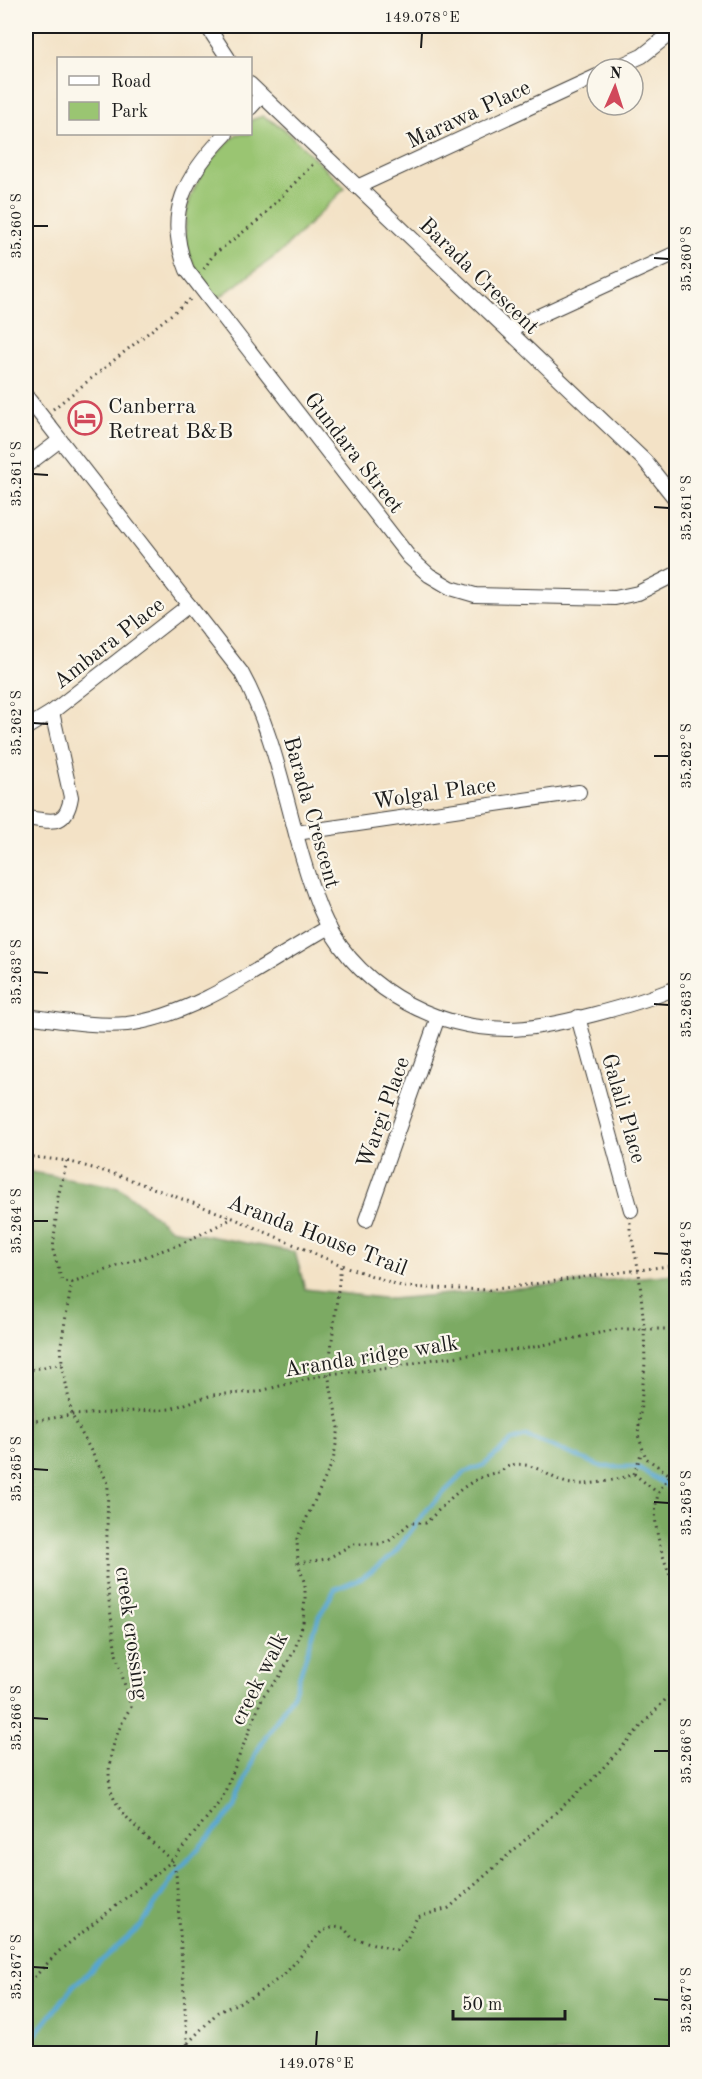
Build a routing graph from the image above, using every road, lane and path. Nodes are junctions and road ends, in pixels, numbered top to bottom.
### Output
1 (207, 26) edge
2 (676, 29) edge
3 (227, 57) edge
4 (640, 57) edge
5 (585, 82) edge
6 (252, 86) edge
7 (261, 96) junction
8 (252, 106) edge
9 (225, 135) edge
10 (323, 155) junction
11 (357, 187) junction
12 (676, 253) edge
13 (201, 290) junction
14 (508, 330) junction
15 (26, 396) edge
16 (42, 418) junction
17 (60, 440) junction
18 (26, 466) edge
19 (672, 486) edge
20 (676, 500) edge
21 (676, 574) edge
22 (189, 605) junction
23 (52, 712) junction
24 (26, 728) edge
25 (579, 792) dead end
26 (26, 818) edge
27 (296, 833) junction
28 (329, 927) junction
29 (676, 988) edge
30 (26, 1016) edge
31 (438, 1017) junction
32 (578, 1017) junction
33 (26, 1156) edge
34 (67, 1161) junction
35 (631, 1210) joint
36 (233, 1218) junction
37 (366, 1220) dead end
38 (341, 1265) junction
39 (676, 1265) edge
40 (639, 1272) junction
41 (72, 1282) junction
42 (644, 1327) junction
43 (676, 1329) edge
44 (62, 1363) junction
45 (26, 1371) edge
46 (328, 1374) junction
47 (72, 1415) junction
48 (26, 1425) edge
49 (642, 1450) junction
50 (634, 1474) junction
51 (670, 1475) junction
52 (676, 1477) edge
53 (658, 1493) junction
54 (298, 1563) junction
55 (676, 1590) edge
56 (676, 1688) edge
57 (172, 1861) junction
58 (26, 1986) edge
59 (188, 2043) junction
60 (188, 2054) edge

1 - 3 street
2 - 4 street
5 - 11 street, Marawa Place
6 - 7 street, Barada Crescent
7 - 8 street
7 - 10 street, Barada Crescent
9 - 13 street, Gundara Street
10 - 11 street, Barada Crescent
10 - 13 path
11 - 14 street, Barada Crescent
12 - 14 street
13 - 16 path
13 - 21 street, Gundara Street
14 - 19 street, Barada Crescent
15 - 16 street, Barada Crescent
16 - 17 street, Barada Crescent
17 - 18 street
17 - 22 street, Barada Crescent
19 - 20 street, Barada Crescent
22 - 23 street, Ambara Place
22 - 27 street, Barada Crescent
23 - 24 street, Ambara Place
23 - 26 street, Ambara Place
25 - 27 street, Wolgal Place
27 - 28 street, Barada Crescent
28 - 30 street
28 - 31 street, Barada Crescent
29 - 32 street, Barada Crescent
31 - 32 street, Barada Crescent
31 - 37 street, Wargi Place
32 - 35 street, Galali Place
33 - 34 path, Aranda House Trail
34 - 36 path, Aranda House Trail
34 - 41 path
35 - 40 path
36 - 38 path, Aranda House Trail
36 - 41 path
38 - 40 path, Aranda House Trail
38 - 46 path, creek walk
39 - 40 path, Aranda House Trail
40 - 42 path
41 - 44 path, creek crossing
42 - 43 path, Aranda ridge walk
42 - 46 path, Aranda ridge walk
42 - 49 path
44 - 45 path
44 - 47 path, creek crossing
46 - 47 path, Aranda ridge walk
46 - 54 path, creek walk
47 - 48 path, Aranda ridge walk
47 - 57 path, creek crossing
49 - 50 path
49 - 51 path
50 - 53 path
50 - 54 path
51 - 52 path
51 - 53 path
53 - 55 path
54 - 57 path, creek walk
56 - 59 path
57 - 58 path, creek walk
57 - 59 path
59 - 60 path

